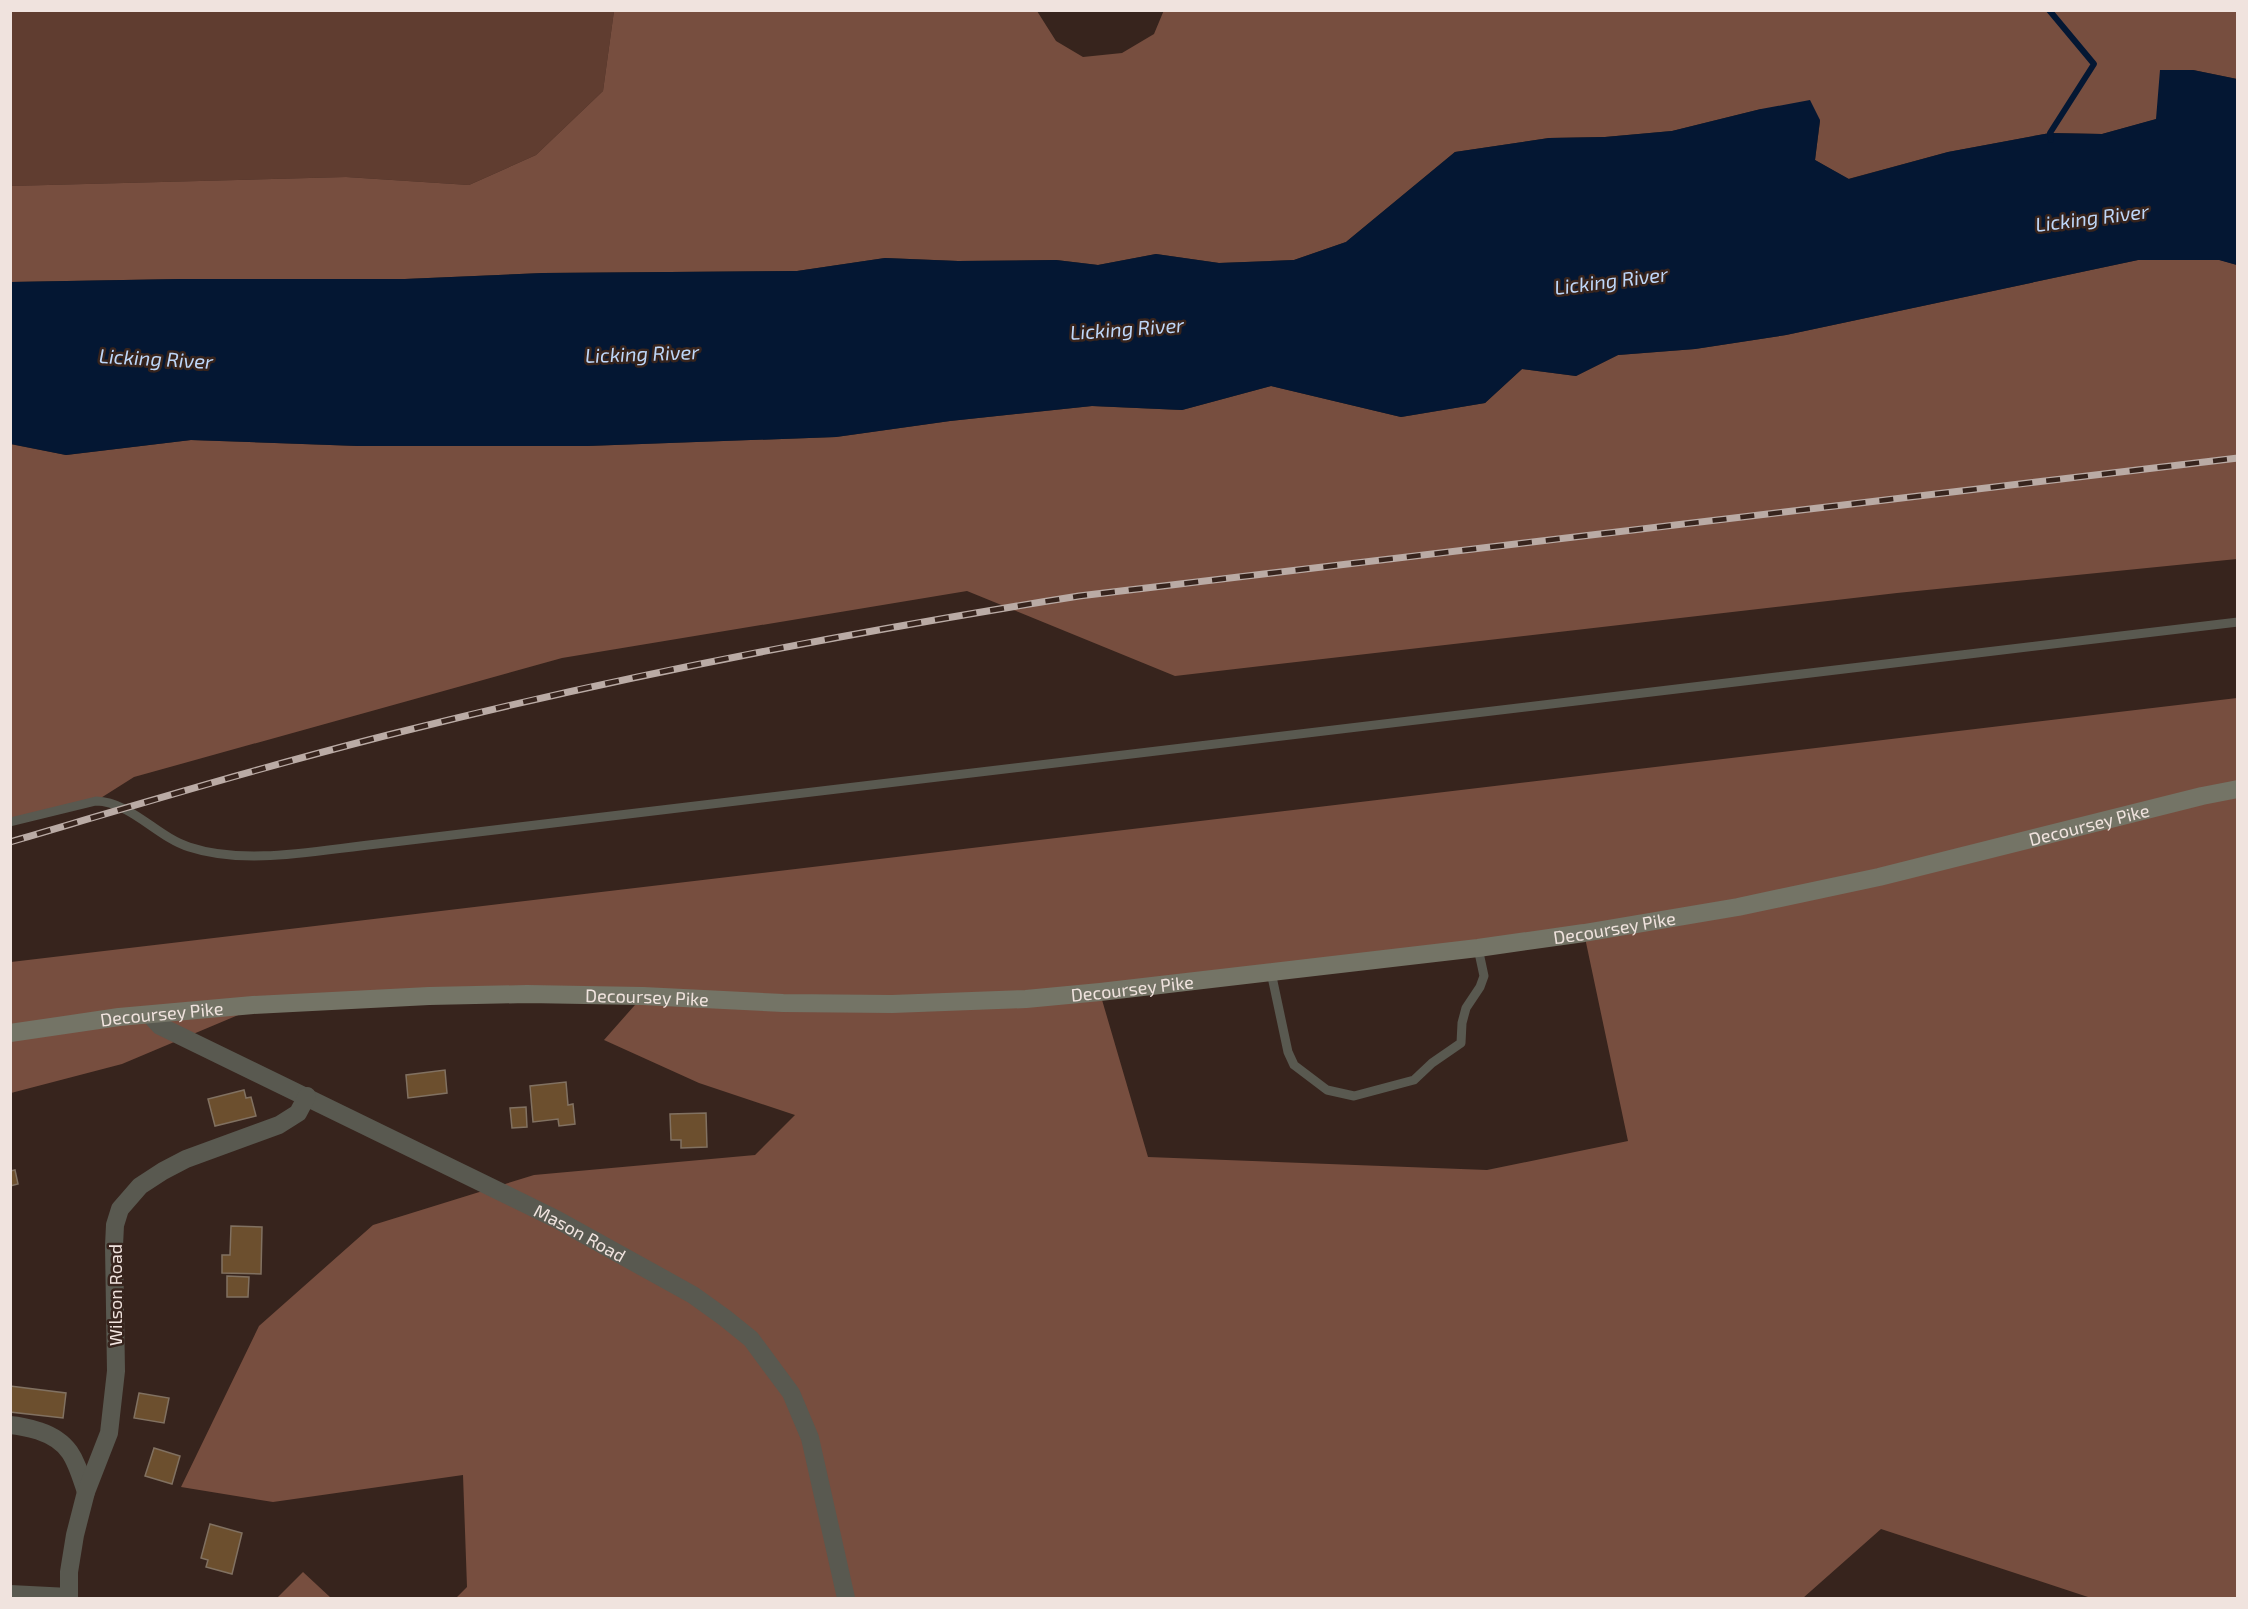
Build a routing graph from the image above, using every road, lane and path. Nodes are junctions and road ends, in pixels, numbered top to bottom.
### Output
1 (2238, 622) edge
2 (2238, 789) edge
3 (10, 822) edge
4 (1478, 948) junction
5 (1271, 972) junction
6 (150, 1014) junction
7 (10, 1033) edge
8 (307, 1096) junction
9 (10, 1425) edge
10 (86, 1492) junction
11 (10, 1594) edge
12 (69, 1598) edge
13 (846, 1599) edge

1 - 3 lane
2 - 4 main road, Decoursey Pike
4 - 5 main road, Decoursey Pike
4 - 5 lane
5 - 6 main road, Decoursey Pike
6 - 7 main road, Decoursey Pike
6 - 8 street, Mason Road
8 - 10 street, Wilson Road
8 - 13 street, Mason Road
9 - 10 street
10 - 12 street, Wilson Road
11 - 12 street

